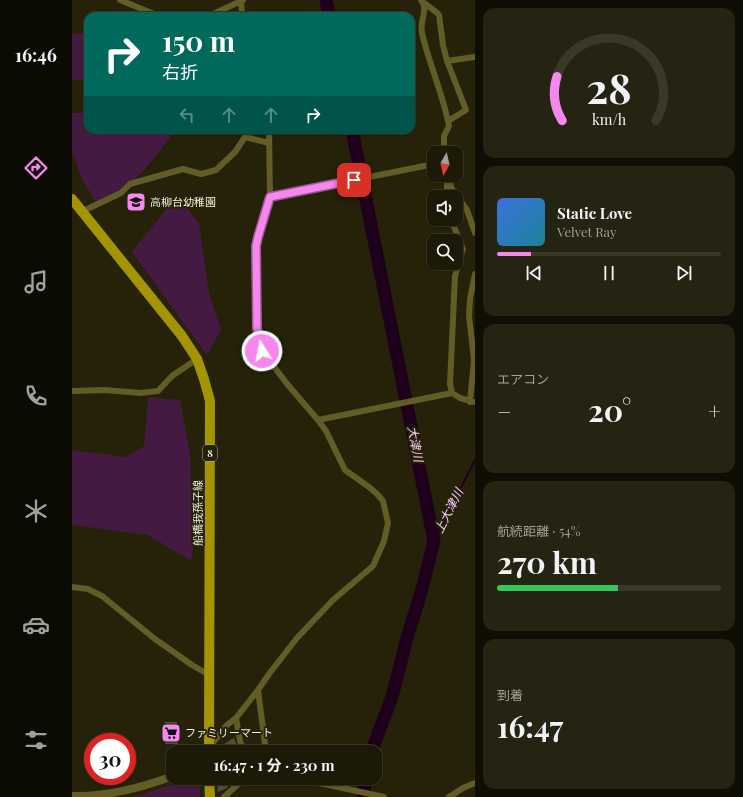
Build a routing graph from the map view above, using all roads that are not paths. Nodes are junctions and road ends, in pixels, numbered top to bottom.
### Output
1 (120, 0) edge
2 (242, 0) edge
3 (422, 2) edge
4 (149, 12) edge
5 (217, 12) edge
6 (242, 12) edge
7 (475, 57) edge
8 (447, 62) junction
9 (448, 121) junction
10 (269, 134) edge
11 (269, 143) junction
12 (444, 146) edge
13 (427, 165) edge
14 (449, 182) edge
15 (270, 197) junction
16 (72, 199) edge
17 (83, 211) junction
18 (454, 226) edge
19 (475, 233) edge
20 (475, 274) edge
21 (197, 359) junction
22 (72, 391) edge
23 (452, 393) junction
24 (473, 402) edge
25 (318, 420) junction
26 (72, 587) edge
27 (209, 672) junction
28 (258, 690) junction
29 (236, 718) junction
30 (209, 745) edge
31 (212, 745) edge
32 (241, 745) edge
33 (265, 745) edge
34 (166, 778) edge
35 (475, 783) edge
36 (209, 785) edge
37 (237, 785) edge
38 (329, 785) edge
39 (72, 796) edge
40 (210, 797) edge
41 (224, 797) edge
42 (384, 797) edge
43 (449, 797) edge

1 - 4 street
2 - 5 street
2 - 6 street
3 - 8 street
3 - 9 street
7 - 8 street
8 - 9 street
9 - 12 street
10 - 11 street
11 - 15 street
11 - 17 street
13 - 15 street
14 - 19 street
15 - 25 street
16 - 17 main road, 船橋我孫子線 / 8
17 - 21 main road, 船橋我孫子線 / 8
18 - 23 street
20 - 24 street
21 - 22 street
21 - 27 main road, 船橋我孫子線 / 8
23 - 24 street
23 - 25 street
25 - 28 street
26 - 27 street
27 - 30 main road, 船橋我孫子線 / 8
28 - 29 street
28 - 33 street
29 - 31 street
29 - 32 street
34 - 39 street
35 - 43 street
36 - 40 main road
37 - 41 street
38 - 42 street

